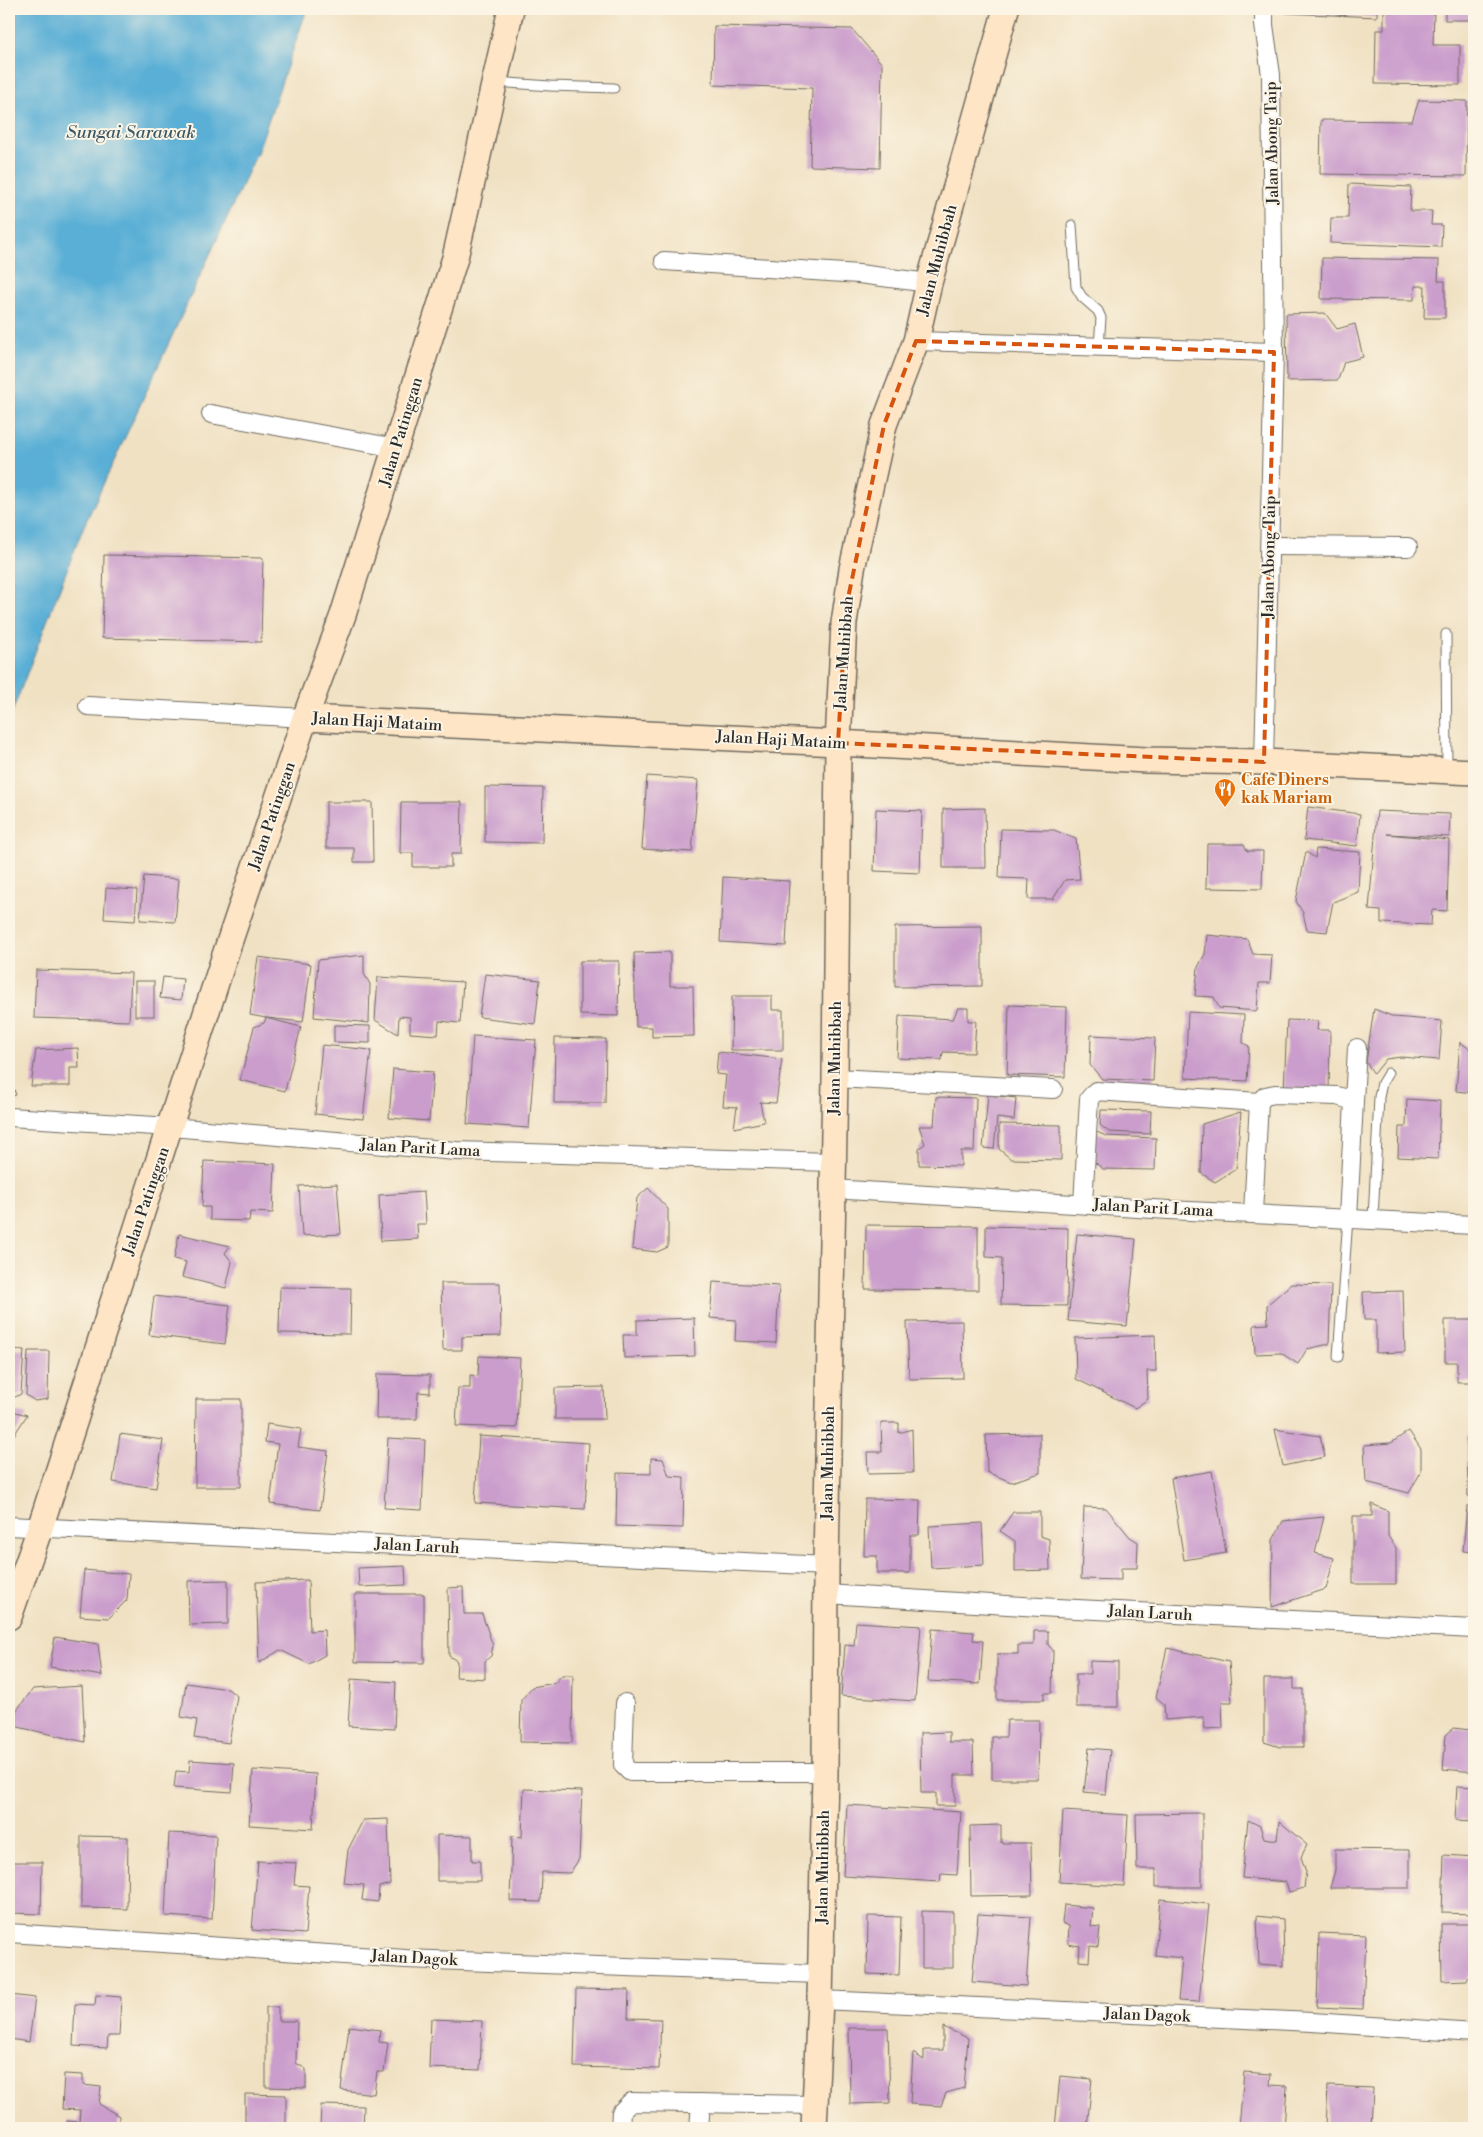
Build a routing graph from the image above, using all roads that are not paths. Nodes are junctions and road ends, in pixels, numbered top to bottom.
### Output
1 (512, 9) edge
2 (1006, 9) edge
3 (1264, 17) edge
4 (496, 82) junction
5 (614, 88) dead end
6 (1072, 225) dead end
7 (664, 261) dead end
8 (929, 283) junction
9 (916, 341) junction
10 (1099, 347) junction
11 (1274, 352) junction
12 (211, 414) dead end
13 (396, 448) junction
14 (1270, 546) junction
15 (1408, 548) dead end
16 (1446, 634) dead end
17 (88, 706) dead end
18 (305, 718) junction
19 (838, 743) junction
20 (1474, 746) edge
21 (1264, 762) junction
22 (1447, 770) junction
23 (1474, 772) edge
24 (1357, 1048) dead end
25 (1388, 1073) dead end
26 (835, 1078) junction
27 (1053, 1089) dead end
28 (1354, 1101) junction
29 (1259, 1102) junction
30 (9, 1117) edge
31 (171, 1127) junction
32 (833, 1162) junction
33 (832, 1189) junction
34 (1083, 1204) junction
35 (1253, 1213) junction
36 (1348, 1218) junction
37 (1373, 1220) junction
38 (1474, 1225) edge
39 (1338, 1357) dead end
40 (9, 1526) edge
41 (40, 1528) junction
42 (826, 1566) junction
43 (826, 1594) junction
44 (9, 1617) edge
45 (1474, 1629) edge
46 (625, 1703) dead end
47 (825, 1772) junction
48 (9, 1934) edge
49 (820, 1974) junction
50 (820, 2000) junction
51 (1474, 2033) edge
52 (701, 2103) junction
53 (814, 2117) edge
54 (620, 2128) edge
55 (699, 2128) edge

1 - 4 main road, Jalan Patinggan
2 - 8 main road, Jalan Muhibbah
3 - 11 street, Jalan Abong Taip
4 - 5 lane
4 - 13 main road, Jalan Patinggan
6 - 10 lane
7 - 8 street
8 - 9 main road, Jalan Muhibbah
9 - 10 street
9 - 19 main road, Jalan Muhibbah
10 - 11 street
11 - 14 street, Jalan Abong Taip
12 - 13 street
13 - 18 main road, Jalan Patinggan
14 - 15 street
14 - 21 street, Jalan Abong Taip
16 - 22 lane
17 - 18 street, Jalan Haji Mataim
18 - 19 main road, Jalan Haji Mataim
18 - 31 main road, Jalan Patinggan
19 - 21 main road, Jalan Haji Mataim
19 - 26 main road, Jalan Muhibbah
20 - 23 lane
21 - 22 main road, Jalan Haji Mataim
22 - 23 main road, Jalan Haji Mataim
24 - 28 street
25 - 37 lane
26 - 27 street
26 - 32 main road, Jalan Muhibbah
28 - 29 street
28 - 36 street
29 - 34 street
29 - 35 street
30 - 31 street, Jalan Parit Lama
31 - 32 street, Jalan Parit Lama
31 - 41 main road, Jalan Patinggan
32 - 33 main road, Jalan Muhibbah
33 - 34 street, Jalan Parit Lama
33 - 42 main road, Jalan Muhibbah
34 - 35 street, Jalan Parit Lama
35 - 36 street, Jalan Parit Lama
36 - 37 street, Jalan Parit Lama
36 - 39 lane
37 - 38 street, Jalan Parit Lama
40 - 41 street, Jalan Laruh
41 - 42 street, Jalan Laruh
41 - 44 main road, Jalan Patinggan
42 - 43 main road, Jalan Muhibbah
43 - 45 street, Jalan Laruh
43 - 47 main road, Jalan Muhibbah
46 - 47 street
47 - 49 main road, Jalan Muhibbah
48 - 49 street, Jalan Dagok
49 - 50 main road, Jalan Muhibbah
50 - 51 street, Jalan Dagok
50 - 53 main road, Jalan Muhibbah
52 - 53 street
52 - 54 street
52 - 55 street

